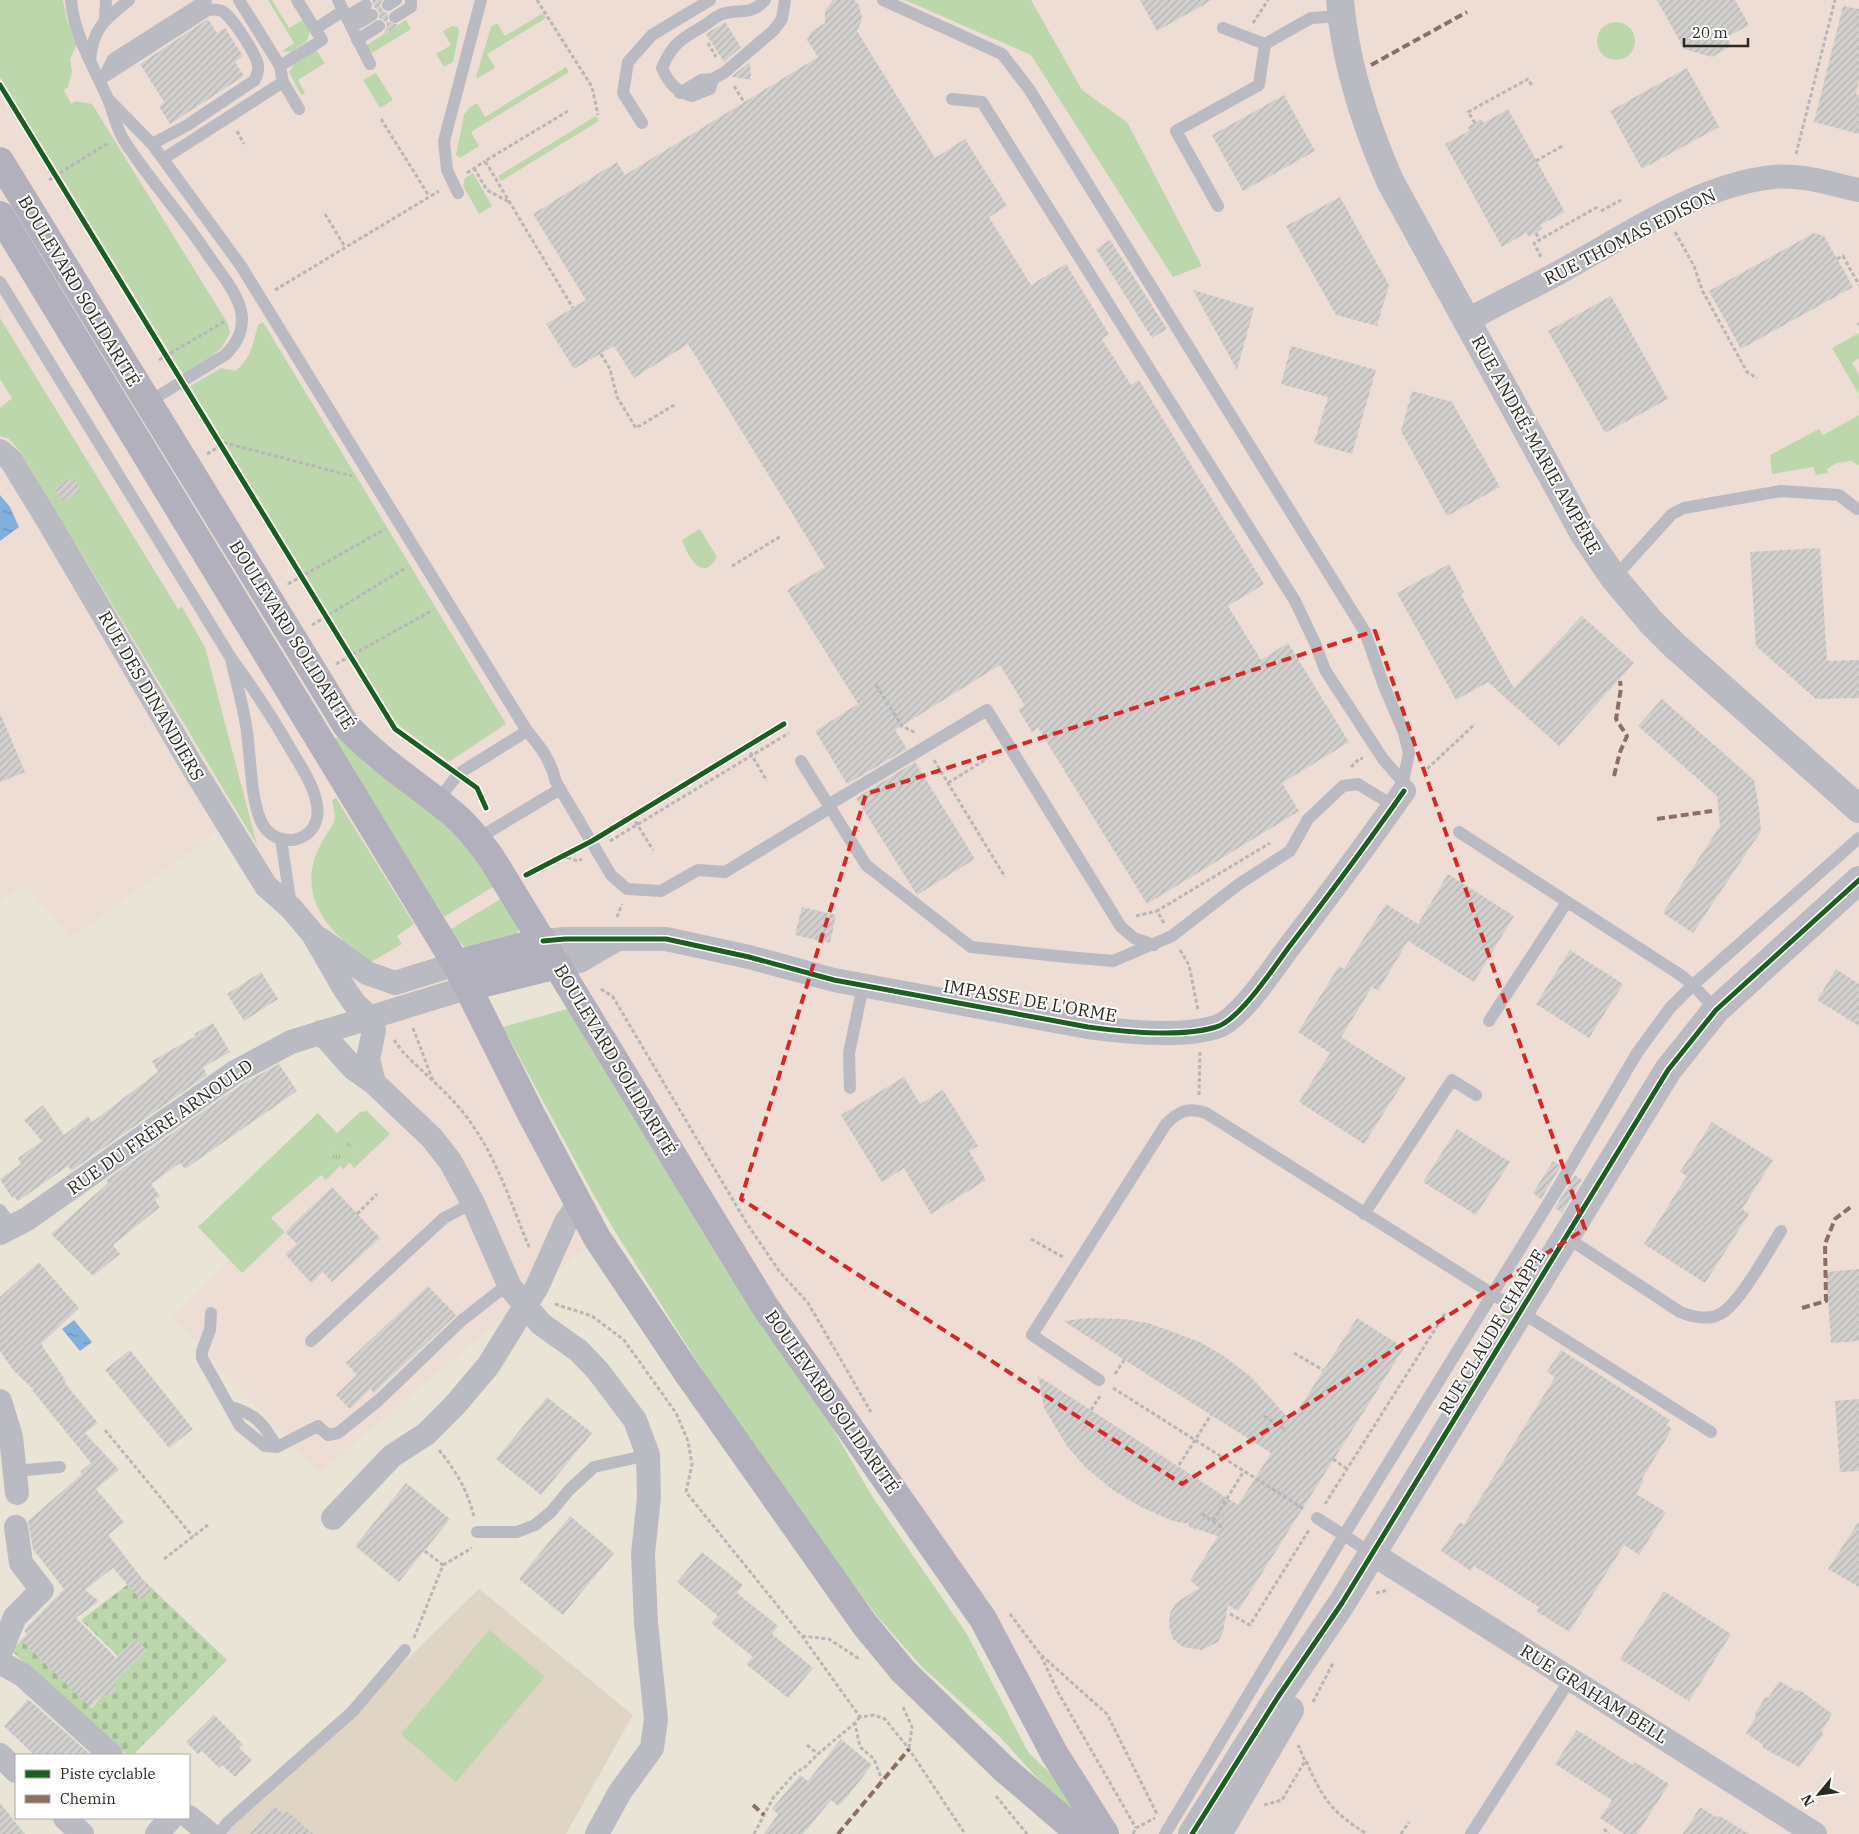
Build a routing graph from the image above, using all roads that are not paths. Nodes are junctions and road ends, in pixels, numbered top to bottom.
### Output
1 (71, 0) edge
2 (106, 0) edge
3 (129, 0) edge
4 (206, 0) edge
5 (239, 0) edge
6 (297, 0) edge
7 (480, 0) edge
8 (710, 0) edge
9 (764, 0) edge
10 (785, 0) edge
11 (883, 0) edge
12 (411, 4) edge
13 (1341, 8) edge
14 (344, 10) edge
15 (369, 10) dead end
16 (395, 17) dead end
17 (105, 19) junction
18 (379, 26) dead end
19 (1223, 28) dead end
20 (315, 29) junction
21 (357, 40) junction
22 (1265, 44) junction
23 (90, 63) junction
24 (370, 64) dead end
25 (280, 66) junction
26 (103, 81) junction
27 (283, 82) junction
28 (108, 99) junction
29 (952, 99) dead end
30 (299, 109) dead end
31 (642, 124) dead end
32 (152, 144) junction
33 (163, 159) junction
34 (0, 161) edge
35 (455, 188) road end
36 (1859, 190) edge
37 (1218, 206) dead end
38 (0, 215) edge
39 (0, 282) edge
40 (1467, 321) junction
41 (147, 403) junction
42 (0, 451) edge
43 (1857, 509) dead end
44 (1614, 578) junction
45 (231, 658) junction
46 (529, 734) junction
47 (801, 761) dead end
48 (560, 789) junction
49 (1400, 793) junction
50 (437, 802) junction
51 (829, 806) junction
52 (1859, 809) edge
53 (1460, 832) dead end
54 (1859, 838) edge
55 (281, 839) junction
56 (477, 839) junction
57 (1859, 880) edge
58 (1567, 902) junction
59 (291, 908) junction
60 (313, 934) junction
61 (616, 940) junction
62 (543, 941) junction
63 (1154, 945) junction
64 (569, 963) junction
65 (456, 964) junction
66 (1693, 985) junction
67 (863, 986) junction
68 (469, 988) junction
69 (1716, 1010) junction
70 (369, 1018) junction
71 (1489, 1020) dead end
72 (321, 1032) junction
73 (374, 1083) junction
74 (850, 1088) dead end
75 (1476, 1094) dead end
76 (473, 1204) junction
77 (579, 1204) junction
78 (1364, 1214) junction
79 (4, 1223) edge
80 (1781, 1231) dead end
81 (1566, 1237) junction
82 (1493, 1294) junction
83 (517, 1296) junction
84 (1521, 1311) junction
85 (212, 1313) dead end
86 (311, 1341) dead end
87 (1099, 1380) road end
88 (0, 1401) edge
89 (1711, 1432) dead end
90 (648, 1455) junction
91 (60, 1467) dead end
92 (16, 1482) joint
93 (333, 1518) dead end
94 (1317, 1518) road end
95 (16, 1527) dead end
96 (477, 1532) road end
97 (1344, 1535) junction
98 (1373, 1554) junction
99 (1342, 1603) junction
100 (405, 1650) road end
101 (0, 1652) edge
102 (0, 1662) edge
103 (1571, 1678) junction
104 (110, 1754) edge
105 (0, 1755) edge
106 (1003, 1768) junction
107 (15, 1770) edge
108 (190, 1818) edge
109 (66, 1819) edge
110 (170, 1819) edge
111 (1808, 1832) edge
112 (1175, 1833) edge
113 (82, 1834) edge
114 (157, 1834) edge
115 (210, 1834) edge
116 (219, 1834) edge
117 (597, 1834) edge
118 (1052, 1834) edge
119 (1080, 1834) edge
120 (1105, 1834) edge
121 (1218, 1834) edge
122 (1471, 1834) edge

1 - 23 lane
2 - 17 lane
3 - 17 lane
4 - 26 lane
5 - 25 lane
6 - 20 lane
7 - 35 lane
8 - 31 lane
9 - 10 lane
11 - 49 lane
12 - 16 lane
13 - 22 lane
13 - 40 street, RUE ANDRÉ-MARIE AMPÈRE
14 - 15 lane
14 - 20 lane
14 - 21 lane
17 - 23 lane
18 - 21 lane
19 - 22 lane
20 - 25 lane
21 - 24 lane
22 - 37 lane
23 - 26 lane
25 - 27 lane
26 - 28 lane
26 - 32 lane
27 - 30 lane
27 - 33 lane
28 - 32 lane
28 - 41 lane
29 - 49 lane
32 - 33 lane
33 - 46 lane
34 - 41 main road, BOULEVARD SOLIDARITÉ
36 - 40 street, RUE THOMAS EDISON
38 - 65 main road, BOULEVARD SOLIDARITÉ
39 - 45 lane
40 - 44 street, RUE ANDRÉ-MARIE AMPÈRE
41 - 50 main road, BOULEVARD SOLIDARITÉ
42 - 59 street, RUE DES DINANDIERS
43 - 44 lane
44 - 52 street, RUE ANDRÉ-MARIE AMPÈRE
45 - 55 lane
45 - 55 lane
46 - 48 lane
46 - 50 lane
47 - 51 lane
48 - 51 lane
48 - 56 lane
49 - 63 lane
49 - 67 street, IMPASSE DE L'ORME
50 - 56 main road, BOULEVARD SOLIDARITÉ
51 - 63 lane
51 - 63 lane
53 - 58 lane
54 - 66 lane
55 - 59 lane
56 - 62 main road, BOULEVARD SOLIDARITÉ
57 - 69 street, RUE CLAUDE CHAPPE
58 - 66 lane
58 - 71 lane
59 - 60 street, RUE DES DINANDIERS
60 - 65 street, RUE DES DINANDIERS
60 - 70 street, RUE DES DINANDIERS
61 - 62 street, IMPASSE DE L'ORME
61 - 64 street, IMPASSE DE L'ORME
61 - 67 street, IMPASSE DE L'ORME
62 - 64 main road, BOULEVARD SOLIDARITÉ
62 - 65 main road
64 - 68 main road
64 - 120 main road, BOULEVARD SOLIDARITÉ
65 - 68 main road, BOULEVARD SOLIDARITÉ
66 - 69 lane
66 - 82 lane
67 - 74 lane
68 - 70 street, RUE DU FRÈRE ARNOULD
68 - 77 main road, BOULEVARD SOLIDARITÉ
69 - 81 street, RUE CLAUDE CHAPPE
70 - 72 street, RUE DU FRÈRE ARNOULD
70 - 73 street
72 - 73 street
72 - 79 street, RUE DU FRÈRE ARNOULD
73 - 76 street
75 - 78 lane
76 - 83 street
76 - 86 lane
77 - 83 street
77 - 106 main road, BOULEVARD SOLIDARITÉ
78 - 82 lane
78 - 87 lane
80 - 81 lane
81 - 84 street, RUE CLAUDE CHAPPE
82 - 84 lane
82 - 97 lane
83 - 85 lane
83 - 90 street
83 - 93 street
84 - 89 lane
84 - 98 street, RUE CLAUDE CHAPPE
88 - 92 street
90 - 96 lane
90 - 117 street
91 - 92 lane
94 - 97 lane
95 - 101 street
97 - 98 lane
97 - 112 lane
98 - 99 street, RUE CLAUDE CHAPPE
98 - 103 street, RUE GRAHAM BELL
99 - 112 street, RUE CLAUDE CHAPPE
99 - 121 street, RUE CLAUDE CHAPPE
100 - 116 lane
102 - 104 street
103 - 111 street, RUE GRAHAM BELL
103 - 122 lane
105 - 107 street
106 - 118 main road, BOULEVARD SOLIDARITÉ
106 - 119 main road, BOULEVARD SOLIDARITÉ
108 - 115 street
109 - 113 street
110 - 114 street

